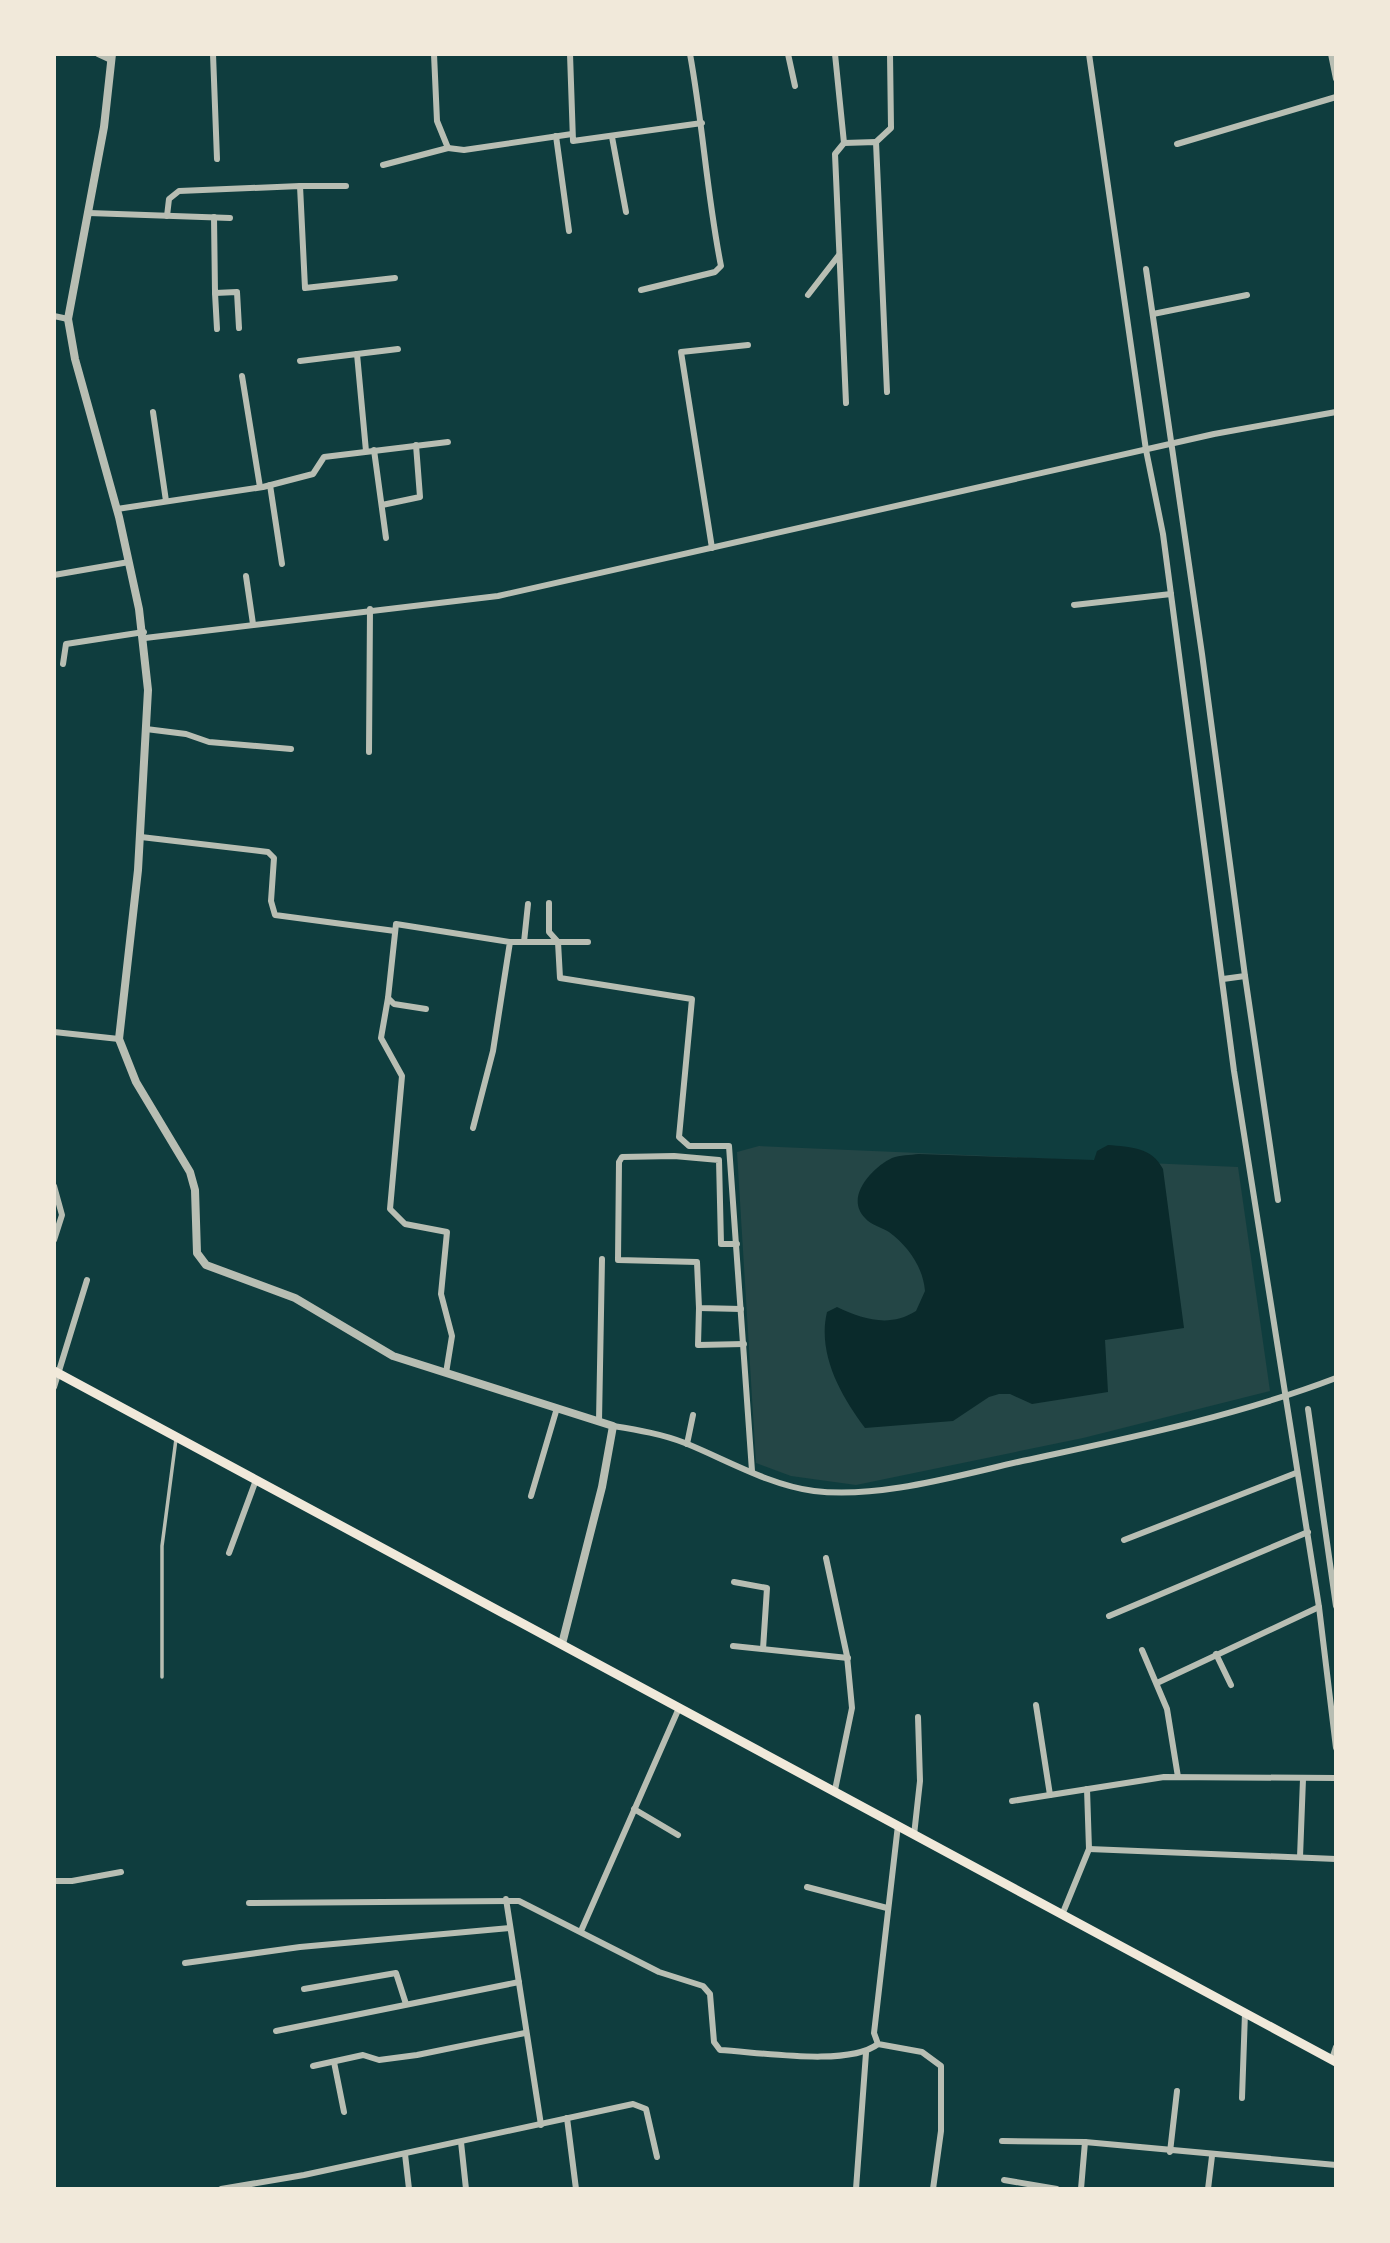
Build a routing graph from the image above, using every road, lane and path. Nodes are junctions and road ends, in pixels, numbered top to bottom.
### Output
1 (98, 54) edge
2 (214, 54) edge
3 (434, 54) edge
4 (570, 54) edge
5 (690, 54) edge
6 (788, 54) edge
7 (835, 54) edge
8 (890, 54) edge
9 (1090, 54) edge
10 (1331, 54) edge
11 (112, 57) edge
12 (1336, 79) edge
13 (795, 86) dead end
14 (1336, 97) edge
15 (702, 123) junction
16 (572, 134) junction
17 (556, 136) junction
18 (612, 137) junction
19 (877, 142) junction
20 (845, 143) junction
21 (1177, 144) dead end
22 (448, 148) junction
23 (217, 159) dead end
24 (383, 165) dead end
25 (300, 186) junction
26 (346, 186) dead end
27 (626, 212) dead end
28 (89, 213) junction
29 (167, 216) junction
30 (214, 217) junction
31 (230, 218) dead end
32 (569, 231) dead end
33 (839, 256) junction
34 (1146, 269) dead end
35 (395, 278) dead end
36 (641, 290) dead end
37 (215, 293) junction
38 (808, 295) dead end
39 (1247, 295) dead end
40 (1153, 314) junction
41 (54, 316) edge
42 (68, 319) junction
43 (239, 328) dead end
44 (217, 329) dead end
45 (748, 345) dead end
46 (398, 349) dead end
47 (357, 354) junction
48 (300, 361) dead end
49 (242, 376) dead end
50 (887, 392) dead end
51 (846, 403) dead end
52 (153, 412) dead end
53 (1336, 412) edge
54 (448, 442) dead end
55 (416, 444) junction
56 (1172, 444) junction
57 (374, 450) junction
58 (1146, 450) junction
59 (366, 451) junction
60 (270, 485) junction
61 (260, 487) junction
62 (166, 501) junction
63 (382, 505) junction
64 (117, 509) junction
65 (386, 538) dead end
66 (712, 548) junction
67 (129, 562) junction
68 (282, 564) dead end
69 (54, 575) edge
70 (246, 576) dead end
71 (1171, 594) junction
72 (1074, 605) dead end
73 (370, 609) junction
74 (253, 624) junction
75 (144, 635) junction
76 (64, 664) dead end
77 (146, 729) junction
78 (291, 749) dead end
79 (369, 752) dead end
80 (141, 837) junction
81 (549, 903) dead end
82 (528, 904) dead end
83 (395, 932) junction
84 (510, 942) junction
85 (524, 942) junction
86 (558, 942) junction
87 (588, 942) dead end
88 (1245, 976) junction
89 (1223, 978) junction
90 (388, 998) junction
91 (426, 1009) dead end
92 (54, 1032) edge
93 (119, 1039) junction
94 (474, 1128) dead end
95 (54, 1186) edge
96 (1278, 1200) dead end
97 (54, 1240) edge
98 (737, 1244) junction
99 (603, 1259) dead end
100 (88, 1280) dead end
101 (699, 1308) junction
102 (741, 1308) junction
103 (744, 1344) junction
104 (57, 1373) edge
105 (446, 1373) junction
106 (1336, 1378) edge
107 (54, 1387) edge
108 (1284, 1395) junction
109 (557, 1408) junction
110 (1308, 1409) dead end
111 (693, 1415) dead end
112 (599, 1421) junction
113 (613, 1426) junction
114 (176, 1437) junction
115 (687, 1444) junction
116 (752, 1471) junction
117 (1296, 1473) junction
118 (256, 1480) junction
119 (531, 1496) dead end
120 (1308, 1532) junction
121 (1124, 1540) dead end
122 (229, 1553) dead end
123 (826, 1558) dead end
124 (734, 1582) dead end
125 (1336, 1605) edge
126 (1319, 1606) junction
127 (1109, 1616) dead end
128 (562, 1644) junction
129 (733, 1646) dead end
130 (764, 1649) junction
131 (1142, 1650) dead end
132 (1216, 1654) junction
133 (848, 1658) junction
134 (162, 1677) dead end
135 (1157, 1684) junction
136 (1231, 1685) dead end
137 (1036, 1705) dead end
138 (679, 1708) junction
139 (918, 1717) dead end
140 (1336, 1748) edge
141 (1178, 1777) junction
142 (1336, 1777) edge
143 (1303, 1779) junction
144 (1087, 1789) junction
145 (835, 1790) junction
146 (1051, 1796) junction
147 (1012, 1801) dead end
148 (635, 1810) junction
149 (898, 1825) junction
150 (678, 1835) dead end
151 (915, 1835) junction
152 (1089, 1849) junction
153 (1300, 1857) junction
154 (1336, 1859) edge
155 (121, 1872) dead end
156 (54, 1881) edge
157 (807, 1887) dead end
158 (506, 1899) junction
159 (250, 1903) dead end
160 (887, 1908) junction
161 (1062, 1915) junction
162 (510, 1928) junction
163 (581, 1931) junction
164 (186, 1963) dead end
165 (519, 1982) junction
166 (304, 1989) dead end
167 (406, 2004) junction
168 (1245, 2013) junction
169 (276, 2031) dead end
170 (525, 2033) junction
171 (878, 2044) junction
172 (1336, 2047) edge
173 (866, 2053) junction
174 (1334, 2061) edge
175 (334, 2062) junction
176 (313, 2066) dead end
177 (1177, 2091) dead end
178 (1242, 2098) dead end
179 (344, 2112) dead end
180 (567, 2118) junction
181 (541, 2125) junction
182 (1002, 2141) dead end
183 (1085, 2142) junction
184 (461, 2143) junction
185 (1170, 2151) junction
186 (405, 2154) junction
187 (1212, 2156) junction
188 (657, 2157) dead end
189 (1336, 2165) edge
190 (1004, 2180) dead end
191 (221, 2189) edge
192 (409, 2189) edge
193 (466, 2189) edge
194 (576, 2189) edge
195 (856, 2189) edge
196 (933, 2189) edge
197 (1057, 2189) edge
198 (1081, 2189) edge
199 (1208, 2189) edge

1 - 11 street
2 - 23 street
3 - 22 street
4 - 16 street
5 - 15 street
6 - 13 street
7 - 20 street
8 - 19 street
9 - 58 street
10 - 12 street
11 - 28 street
14 - 21 street
15 - 18 street
15 - 36 street
16 - 17 street
16 - 18 street
17 - 22 street
17 - 32 street
18 - 27 street
19 - 20 street
19 - 50 street
20 - 33 street
22 - 24 street
25 - 26 street
25 - 29 street
25 - 35 street
28 - 29 street
28 - 42 street
29 - 30 street
30 - 31 street
30 - 37 street
33 - 38 street
33 - 51 street
34 - 40 street
37 - 43 street
37 - 44 street
39 - 40 street
40 - 56 street
41 - 42 street
42 - 64 street
45 - 66 street
46 - 47 street
47 - 48 street
47 - 59 street
49 - 61 street
52 - 62 street
53 - 56 street
54 - 55 street
55 - 57 street
55 - 63 street
56 - 58 street
56 - 88 street
57 - 59 street
57 - 63 street
58 - 66 street
58 - 71 street
59 - 60 street
60 - 61 street
60 - 68 street
61 - 62 street
62 - 64 street
63 - 65 street
64 - 67 street
66 - 73 street
67 - 69 street
67 - 75 street
70 - 74 street
71 - 72 street
71 - 89 street
73 - 74 street
73 - 79 street
74 - 75 street
75 - 76 street
75 - 77 street
77 - 78 street
77 - 80 street
80 - 83 street
80 - 93 street
81 - 86 street
82 - 85 street
83 - 84 street
83 - 90 street
84 - 85 street
84 - 94 street
85 - 86 street
86 - 87 street
86 - 98 street
88 - 89 street
88 - 96 street
89 - 108 street
90 - 91 street
90 - 105 street
92 - 93 street
93 - 105 street
95 - 97 street
98 - 101 street
98 - 102 street
99 - 112 street
100 - 104 street
101 - 102 street
101 - 103 street
102 - 103 street
103 - 116 street
104 - 107 street
104 - 114 main road
105 - 109 street
106 - 108 street
108 - 116 street
108 - 117 street
109 - 112 street
109 - 119 street
110 - 125 street
111 - 115 street
112 - 113 street
113 - 115 street
113 - 128 street
114 - 118 main road
114 - 134 lane
115 - 116 street
117 - 120 street
117 - 121 street
118 - 122 street
118 - 128 main road
120 - 126 street
120 - 127 street
123 - 133 street
124 - 130 street
126 - 132 street
126 - 140 street
128 - 138 main road
129 - 130 street
130 - 133 street
131 - 135 street
132 - 135 street
132 - 136 street
133 - 145 street
135 - 141 street
137 - 146 street
138 - 145 main road
138 - 148 street
139 - 151 street
141 - 143 street
141 - 144 street
142 - 143 street
143 - 153 street
144 - 146 street
144 - 152 street
145 - 149 main road
146 - 147 street
148 - 150 street
148 - 163 street
149 - 151 main road
149 - 160 street
151 - 161 main road
152 - 153 street
152 - 161 street
153 - 154 street
155 - 156 street
157 - 160 street
158 - 159 street
158 - 162 street
158 - 163 street
160 - 171 street
161 - 168 main road
162 - 164 street
162 - 165 street
163 - 173 street
165 - 167 street
165 - 170 street
166 - 167 street
167 - 169 street
168 - 174 main road
168 - 178 street
170 - 175 street
170 - 181 street
171 - 173 street
171 - 196 street
172 - 174 street
173 - 195 street
175 - 176 street
175 - 179 street
177 - 185 street
180 - 181 street
180 - 188 street
180 - 194 street
181 - 184 street
182 - 183 street
183 - 185 street
183 - 198 street
184 - 186 street
184 - 193 street
185 - 187 street
186 - 191 street
186 - 192 street
187 - 189 street
187 - 199 street
190 - 197 street

